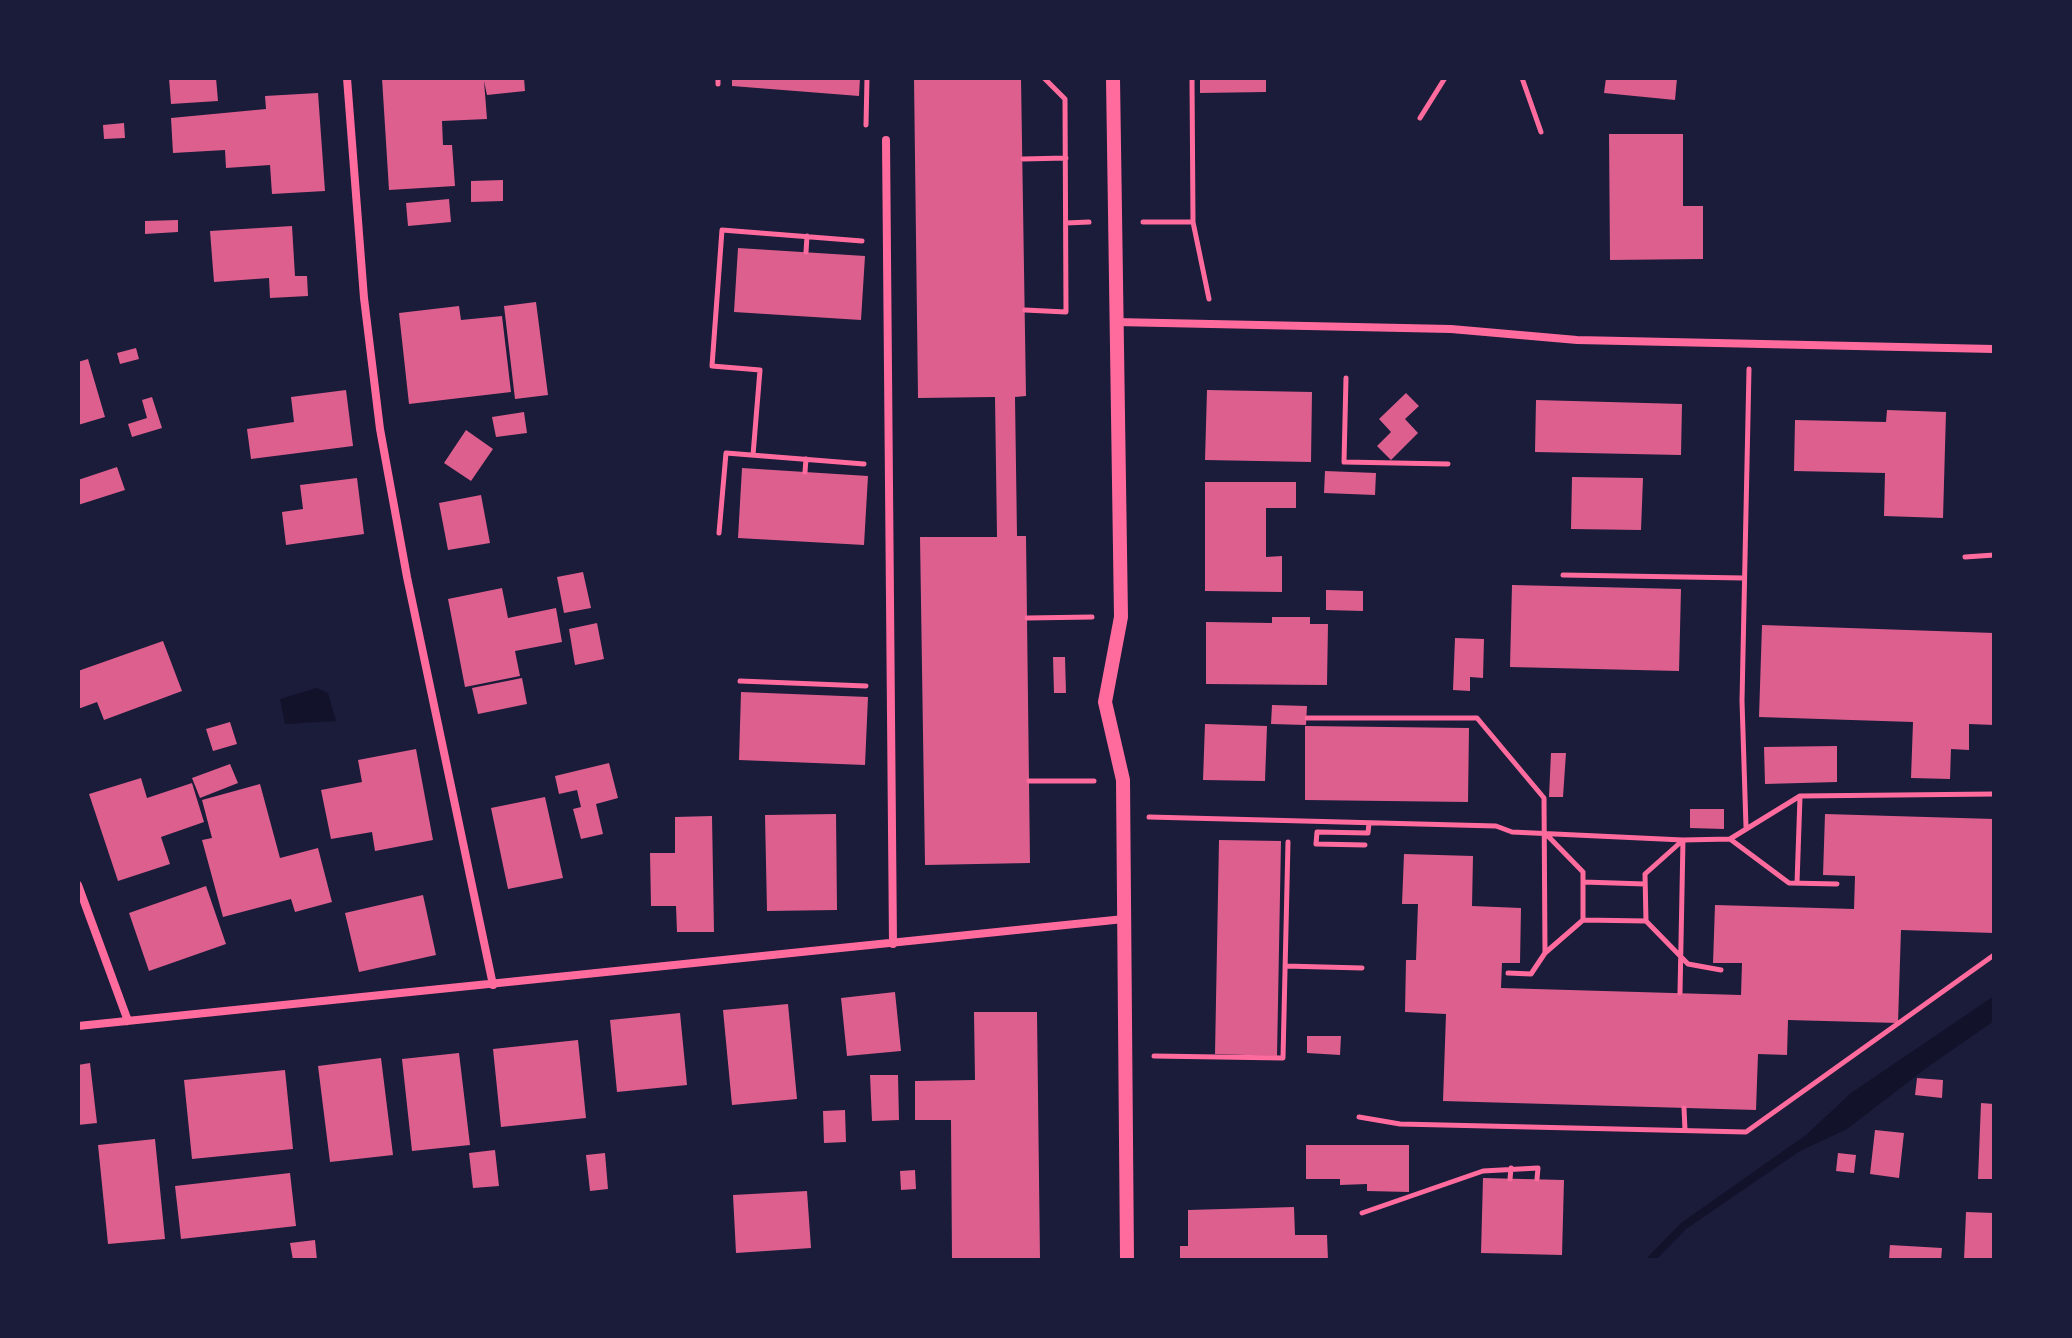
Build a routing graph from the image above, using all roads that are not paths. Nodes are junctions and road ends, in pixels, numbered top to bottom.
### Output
1 (347, 78) edge
2 (1113, 78) edge
3 (886, 140) road end
4 (1115, 322) junction
5 (1994, 349) edge
6 (78, 885) edge
7 (1124, 919) junction
8 (893, 944) junction
9 (493, 985) junction
10 (128, 1021) junction
11 (78, 1026) edge
12 (1127, 1260) edge

1 - 9 street
2 - 4 street
3 - 8 street
4 - 5 street
4 - 7 street
6 - 10 street
7 - 8 street
7 - 12 street
8 - 9 street
9 - 10 street
10 - 11 street

